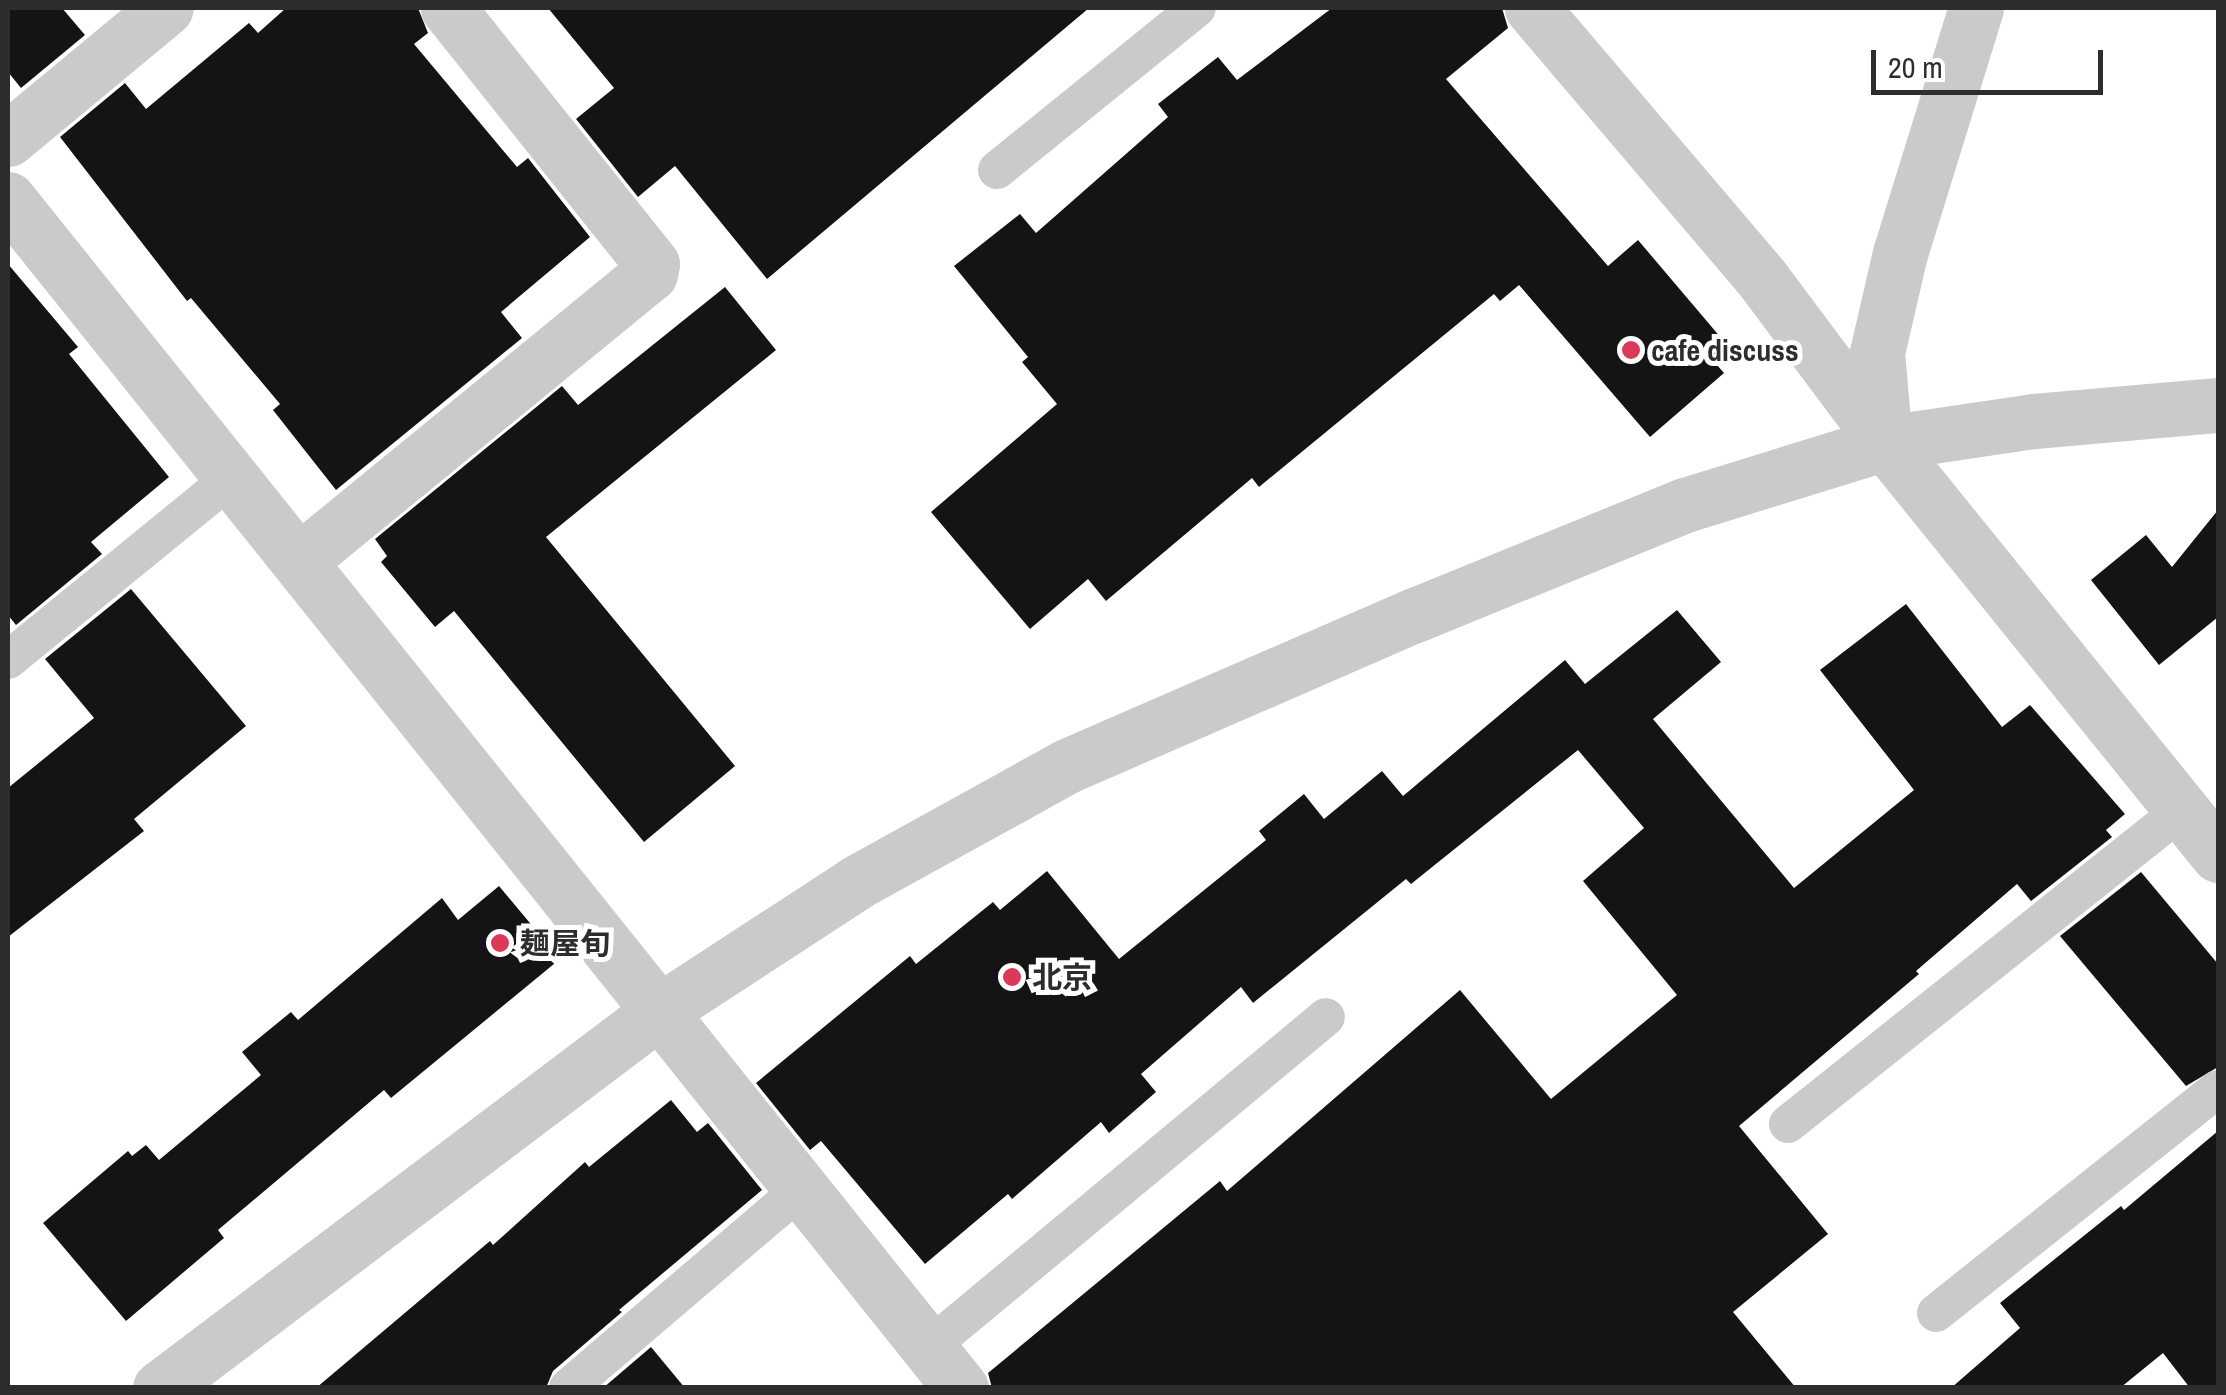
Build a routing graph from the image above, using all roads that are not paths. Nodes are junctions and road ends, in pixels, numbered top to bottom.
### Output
1 (448, 8) edge
2 (1197, 8) edge
3 (1532, 8) edge
4 (1976, 8) edge
5 (146, 13) edge
6 (8, 139) edge
7 (997, 170) dead end
8 (8, 199) edge
9 (2218, 405) edge
10 (1886, 443) junction
11 (231, 478) junction
12 (299, 561) junction
13 (8, 660) edge
14 (2182, 810) junction
15 (2218, 855) edge
16 (660, 1010) junction
17 (1326, 1017) dead end
18 (2218, 1089) edge
19 (1788, 1124) dead end
20 (802, 1188) junction
21 (1936, 1313) dead end
22 (945, 1367) edge
23 (160, 1388) edge
24 (568, 1388) edge

1 - 12 street
2 - 7 lane
3 - 10 street
4 - 10 street
5 - 6 street
8 - 11 street
9 - 10 street
10 - 14 street
10 - 16 street
11 - 12 street
11 - 13 lane
12 - 16 street
14 - 15 street
14 - 19 lane
16 - 20 street
16 - 23 street
17 - 22 lane
18 - 21 lane
20 - 22 street
20 - 24 lane

